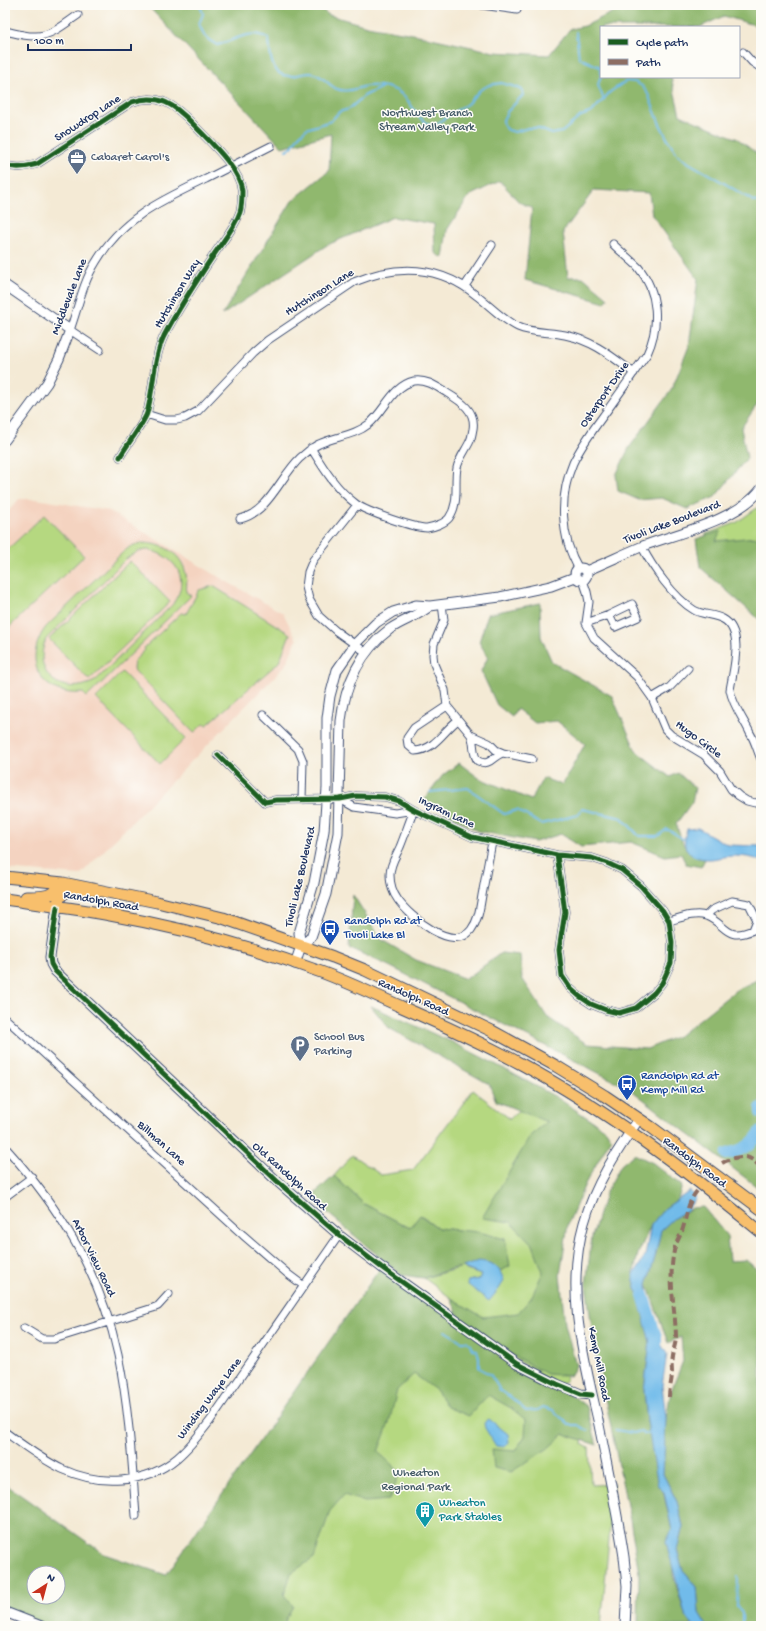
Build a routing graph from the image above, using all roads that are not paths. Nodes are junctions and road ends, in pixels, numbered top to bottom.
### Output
1 (482, 5) edge
2 (517, 5) edge
3 (78, 15) dead end
4 (5, 32) edge
5 (743, 52) dead end
6 (761, 68) edge
7 (271, 146) dead end
8 (5, 165) edge
9 (231, 167) junction
10 (613, 244) dead end
11 (492, 245) dead end
12 (5, 285) edge
13 (465, 286) junction
14 (70, 330) junction
15 (100, 350) dead end
16 (634, 373) junction
17 (146, 414) junction
18 (5, 440) edge
19 (311, 448) junction
20 (120, 457) dead end
21 (761, 489) edge
22 (356, 504) junction
23 (240, 519) dead end
24 (642, 547) junction
25 (581, 574) junction
26 (442, 604) junction
27 (430, 606) junction
28 (610, 615) dead end
29 (586, 623) junction
30 (355, 644) junction
31 (367, 653) junction
32 (688, 668) dead end
33 (652, 698) junction
34 (447, 706) junction
35 (263, 715) dead end
36 (458, 720) junction
37 (471, 735) junction
38 (503, 753) junction
39 (218, 755) dead end
40 (532, 759) dead end
41 (761, 759) edge
42 (326, 799) junction
43 (340, 799) junction
44 (302, 800) junction
45 (761, 802) edge
46 (414, 810) junction
47 (492, 842) junction
48 (557, 855) junction
49 (5, 877) edge
50 (63, 883) junction
51 (119, 895) junction
52 (5, 898) edge
53 (56, 907) junction
54 (706, 916) junction
55 (669, 921) junction
56 (301, 946) junction
57 (295, 964) junction
58 (5, 1018) edge
59 (639, 1119) junction
60 (630, 1132) junction
61 (5, 1147) edge
62 (32, 1177) junction
63 (5, 1197) edge
64 (761, 1209) edge
65 (761, 1232) edge
66 (339, 1235) junction
67 (304, 1286) junction
68 (169, 1294) dead end
69 (110, 1322) junction
70 (24, 1328) dead end
71 (592, 1395) junction
72 (5, 1432) edge
73 (133, 1479) junction
74 (136, 1516) dead end
75 (5, 1612) edge
76 (41, 1626) edge
77 (625, 1626) edge

1 - 2 street
3 - 4 street
5 - 6 street
7 - 9 street, Middlevale Lane
8 - 9 street, Snowdrop Lane
9 - 14 street, Middlevale Lane
9 - 17 street, Hutchinson Way
10 - 16 street, Osterport Drive
11 - 13 street
12 - 14 street
13 - 16 street, Hutchinson Lane
13 - 17 street, Hutchinson Lane
14 - 15 street
14 - 18 street, Middlevale Lane
16 - 25 street, Osterport Drive
17 - 20 street, Hutchinson Way
19 - 22 street
19 - 22 street
19 - 23 street
21 - 24 street, Tivoli Lake Boulevard
22 - 30 street
24 - 25 street, Tivoli Lake Boulevard
24 - 41 street
25 - 26 street, Tivoli Lake Boulevard
25 - 29 street
26 - 27 street, Tivoli Lake Boulevard
26 - 34 street
27 - 30 street, Tivoli Lake Boulevard
27 - 31 street, Tivoli Lake Boulevard
28 - 29 street
29 - 33 street, Hugo Circle
30 - 31 street
30 - 42 street, Tivoli Lake Boulevard
31 - 43 street, Tivoli Lake Boulevard
32 - 33 street
33 - 45 street, Hugo Circle
34 - 36 street
34 - 36 street
35 - 44 street
36 - 37 street
37 - 38 street
37 - 38 street
38 - 40 street
39 - 44 street, Ingram Lane
42 - 43 street, Ingram Lane
42 - 44 street, Ingram Lane
42 - 56 street, Tivoli Lake Boulevard
43 - 46 street, Ingram Lane
43 - 46 street, Ingram Lane
43 - 56 street, Tivoli Lake Boulevard
46 - 47 street, Ingram Lane
46 - 47 street
47 - 48 street, Ingram Lane
48 - 55 street, Ingram Lane
48 - 55 street
49 - 50 main road, Randolph Road
50 - 51 main road, Randolph Road
50 - 52 main road
51 - 53 main road
51 - 56 main road, Randolph Road
52 - 53 main road, Randolph Road
53 - 57 main road, Randolph Road
53 - 66 street, Old Randolph Road
54 - 54 street
54 - 55 street
56 - 57 street, Tivoli Lake Boulevard
56 - 59 main road, Randolph Road
57 - 60 main road, Randolph Road
58 - 67 street, Billman Lane
59 - 60 street, Kemp Mill Road
59 - 64 main road, Randolph Road
60 - 65 main road, Randolph Road
60 - 71 street, Kemp Mill Road
61 - 62 street, Arbor View Road
62 - 63 street
62 - 69 street, Arbor View Road
66 - 67 street, Winding Waye Lane
66 - 71 street, Old Randolph Road
67 - 73 street, Winding Waye Lane
68 - 69 street
69 - 70 street
69 - 73 street, Arbor View Road
71 - 77 street, Kemp Mill Road
72 - 73 street, Winding Waye Lane
73 - 74 street, Arbor View Road
75 - 76 street

